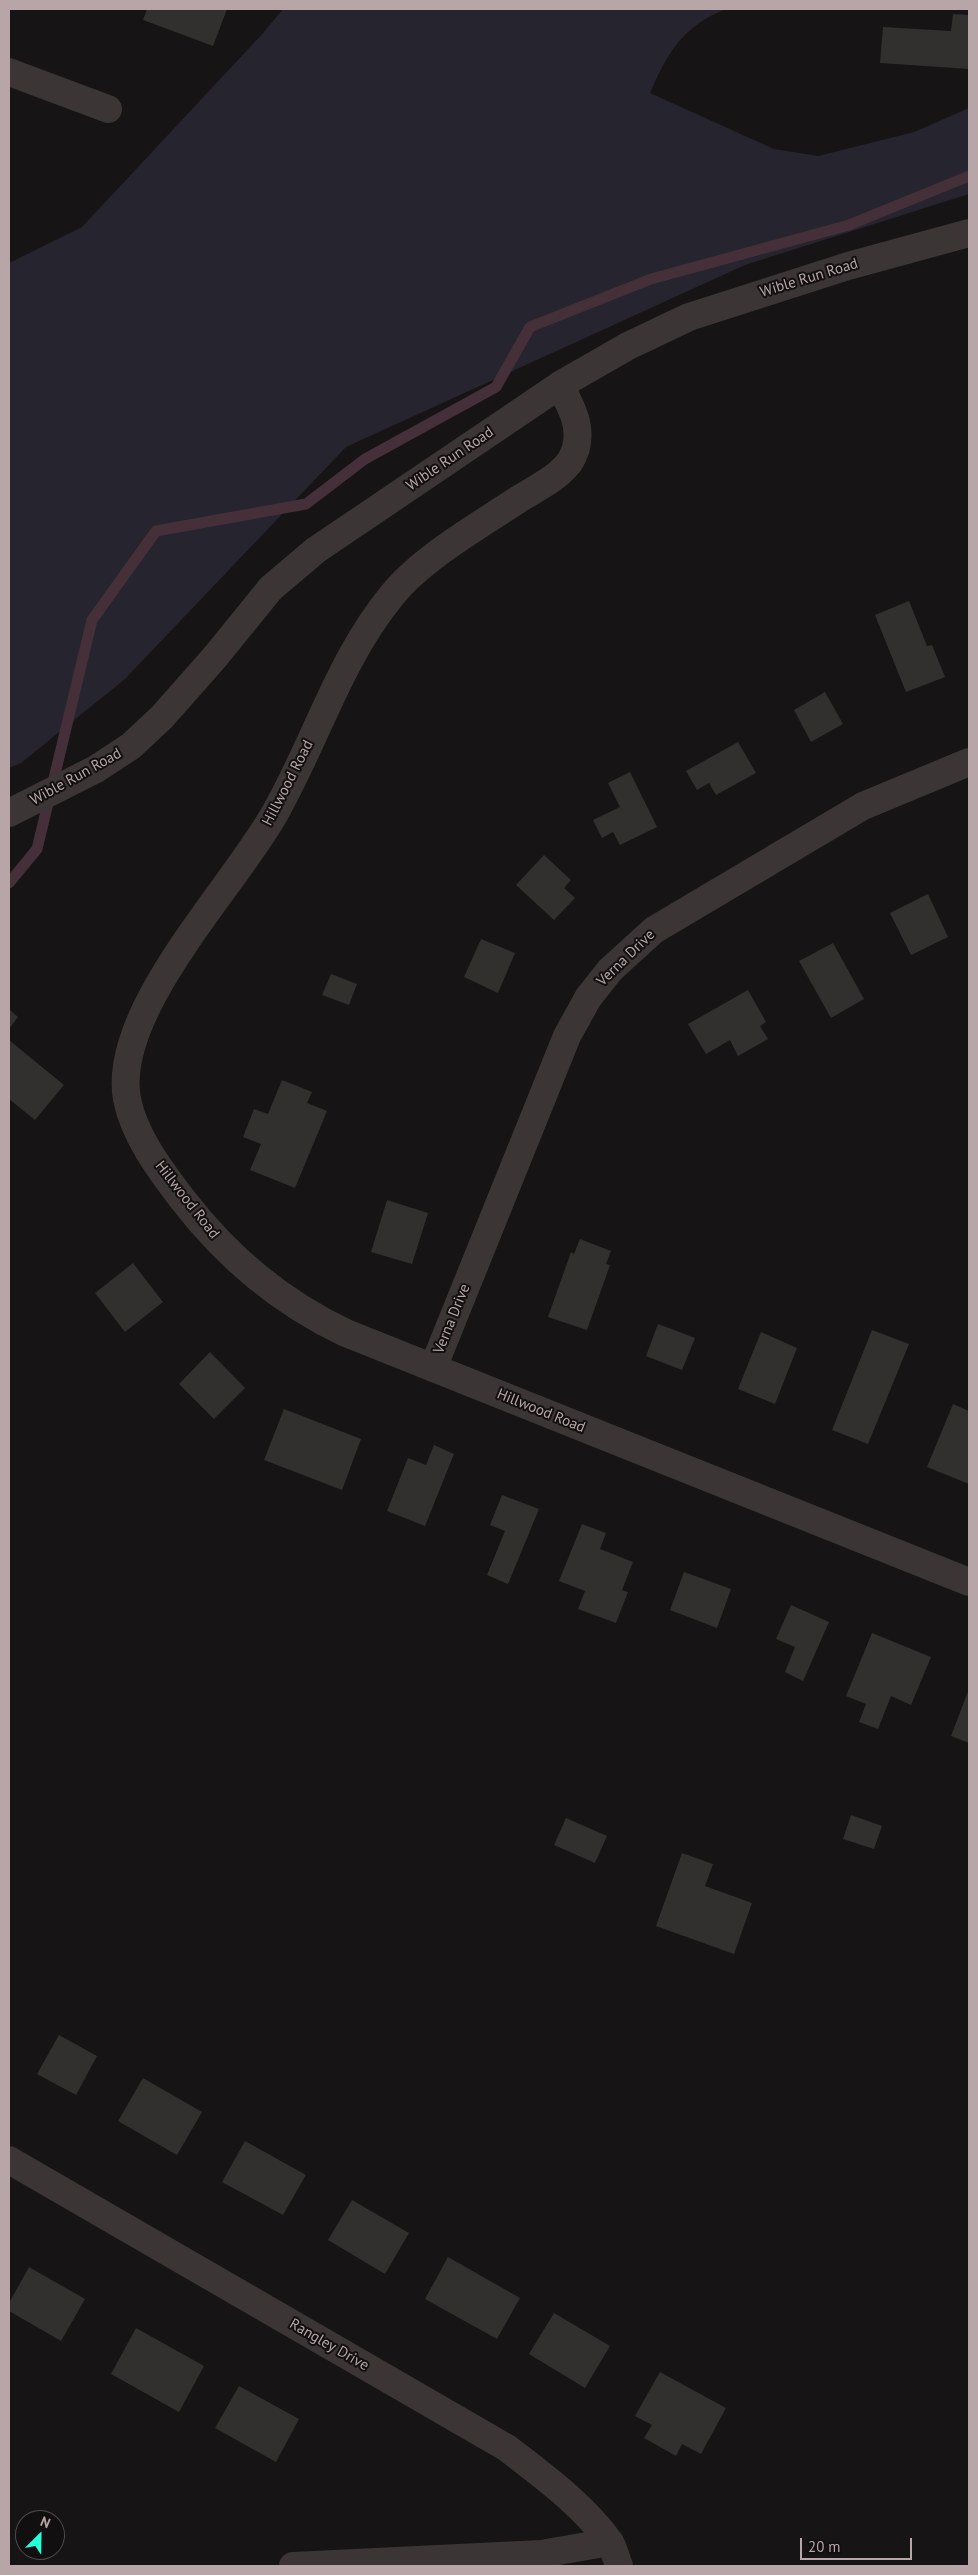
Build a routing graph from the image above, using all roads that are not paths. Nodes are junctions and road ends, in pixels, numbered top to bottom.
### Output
1 (9, 72) edge
2 (108, 109) dead end
3 (969, 233) edge
4 (560, 385) junction
5 (969, 762) edge
6 (16, 810) edge
7 (433, 1368) junction
8 (969, 1582) edge
9 (9, 2160) edge
10 (614, 2554) edge
11 (293, 2566) edge

1 - 2 street
3 - 4 street, Wible Run Road
4 - 6 street, Wible Run Road
4 - 7 street, Hillwood Road
5 - 7 street, Verna Drive
7 - 8 street, Hillwood Road
9 - 10 street, Rangley Drive
10 - 11 street

